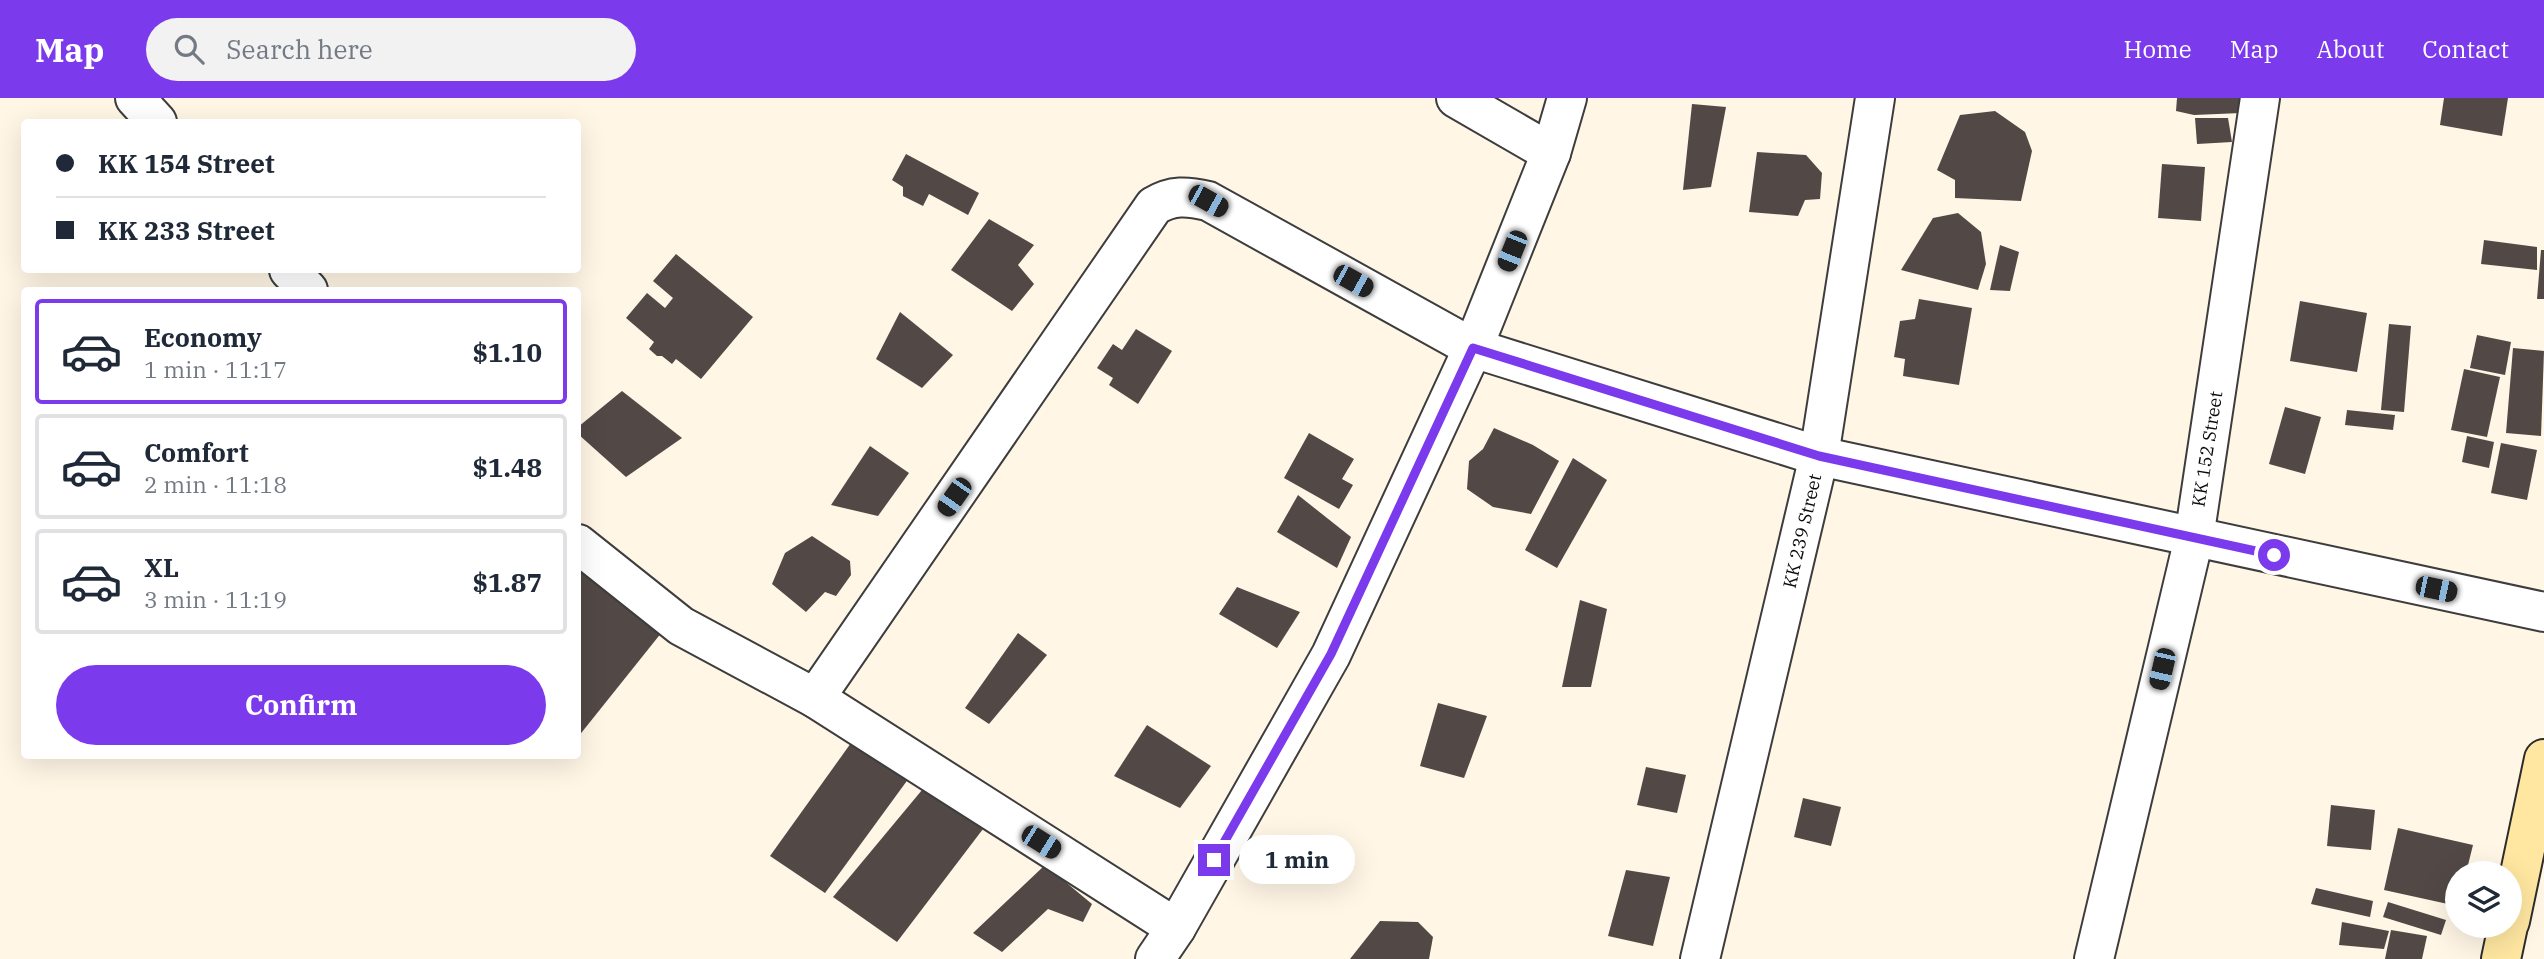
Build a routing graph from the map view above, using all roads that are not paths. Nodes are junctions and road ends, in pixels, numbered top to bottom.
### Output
1 (135, 98) edge
2 (1456, 98) edge
3 (1567, 98) edge
4 (1875, 98) edge
5 (2260, 98) edge
6 (154, 119) edge
7 (1551, 153) junction
8 (292, 273) edge
9 (305, 287) edge
10 (1473, 348) junction
11 (1819, 456) junction
12 (2194, 538) junction
13 (581, 546) edge
14 (2544, 612) edge
15 (816, 698) junction
16 (2544, 759) edge
17 (2522, 863) edge
18 (1176, 928) junction
19 (2505, 938) edge
20 (1155, 959) edge
21 (1700, 959) edge
22 (2094, 959) edge
23 (2501, 959) edge

1 - 6 street
2 - 7 street
3 - 7 street
4 - 11 street, KK 239 Street
5 - 12 street, KK 152 Street
7 - 10 street
8 - 9 street
10 - 11 street
10 - 15 street
10 - 18 street
11 - 12 street
11 - 21 street, KK 239 Street
12 - 14 street
12 - 22 street, KK 152 Street
13 - 15 street
15 - 18 street
16 - 17 main road
18 - 20 street
19 - 23 main road

